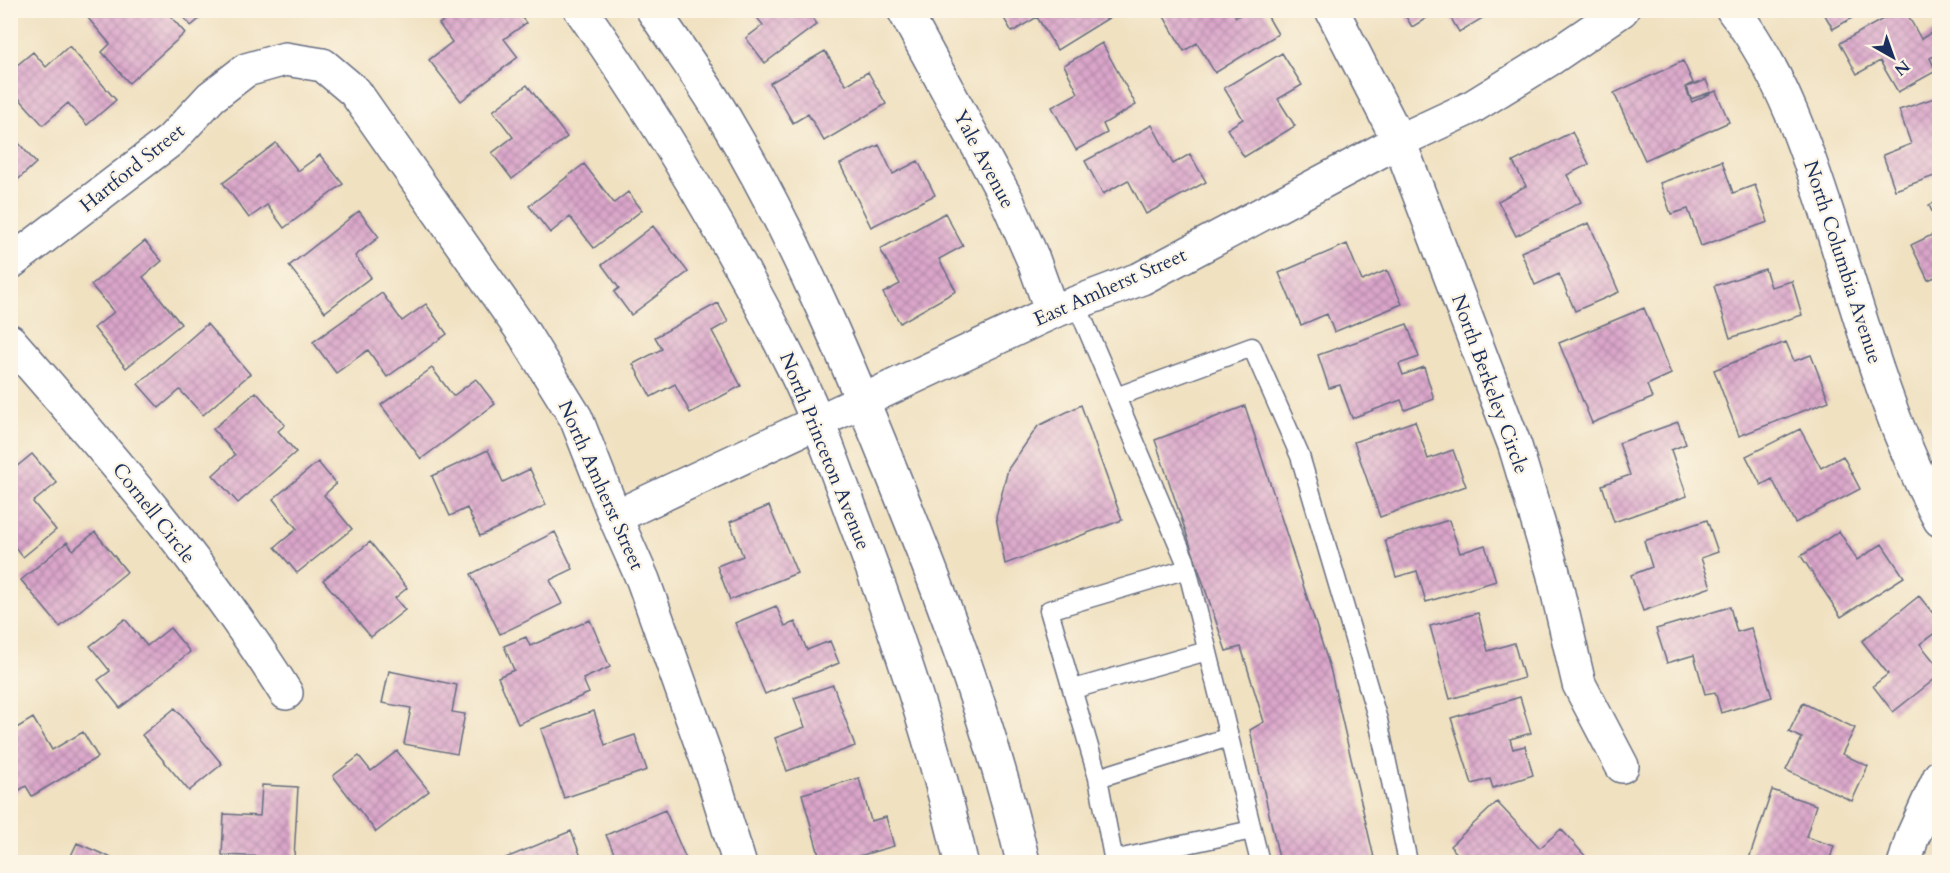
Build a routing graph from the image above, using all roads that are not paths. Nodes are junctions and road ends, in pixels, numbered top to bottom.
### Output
1 (581, 10) edge
2 (653, 10) edge
3 (903, 10) edge
4 (1332, 10) edge
5 (1622, 10) edge
6 (1733, 10) edge
7 (285, 59) joint
8 (1399, 141) junction
9 (10, 263) edge
10 (1064, 308) junction
11 (10, 341) edge
12 (1116, 397) junction
13 (864, 402) junction
14 (817, 421) junction
15 (615, 517) junction
16 (1940, 520) edge
17 (1187, 569) junction
18 (1207, 651) junction
19 (1074, 689) junction
20 (286, 693) dead end
21 (1229, 737) junction
22 (1622, 766) dead end
23 (1940, 776) edge
24 (1098, 778) junction
25 (1252, 830) junction
26 (1114, 861) edge
27 (739, 862) edge
28 (961, 862) edge
29 (1023, 862) edge
30 (1260, 862) edge
31 (1408, 862) edge
32 (1905, 862) edge

1 - 14 street, North Princeton Avenue
2 - 13 street
3 - 10 street, Yale Avenue
4 - 8 street, North Berkeley Circle
5 - 8 street, East Amherst Street
6 - 16 street, North Columbia Avenue
7 - 9 street, Hartford Street
7 - 15 street, North Amherst Street
8 - 10 street, East Amherst Street
8 - 22 street, North Berkeley Circle
10 - 12 lane
10 - 13 street, East Amherst Street
11 - 20 street, Cornell Circle
12 - 17 lane
12 - 31 lane
13 - 14 street, East Amherst Street
13 - 29 street
14 - 15 street, East Amherst Street
14 - 28 street, North Princeton Avenue
15 - 27 street, North Amherst Street
17 - 18 lane
17 - 19 lane
18 - 19 lane
18 - 21 lane
19 - 24 lane
21 - 24 lane
21 - 25 lane
23 - 32 street
24 - 26 lane
25 - 26 lane
25 - 30 lane

